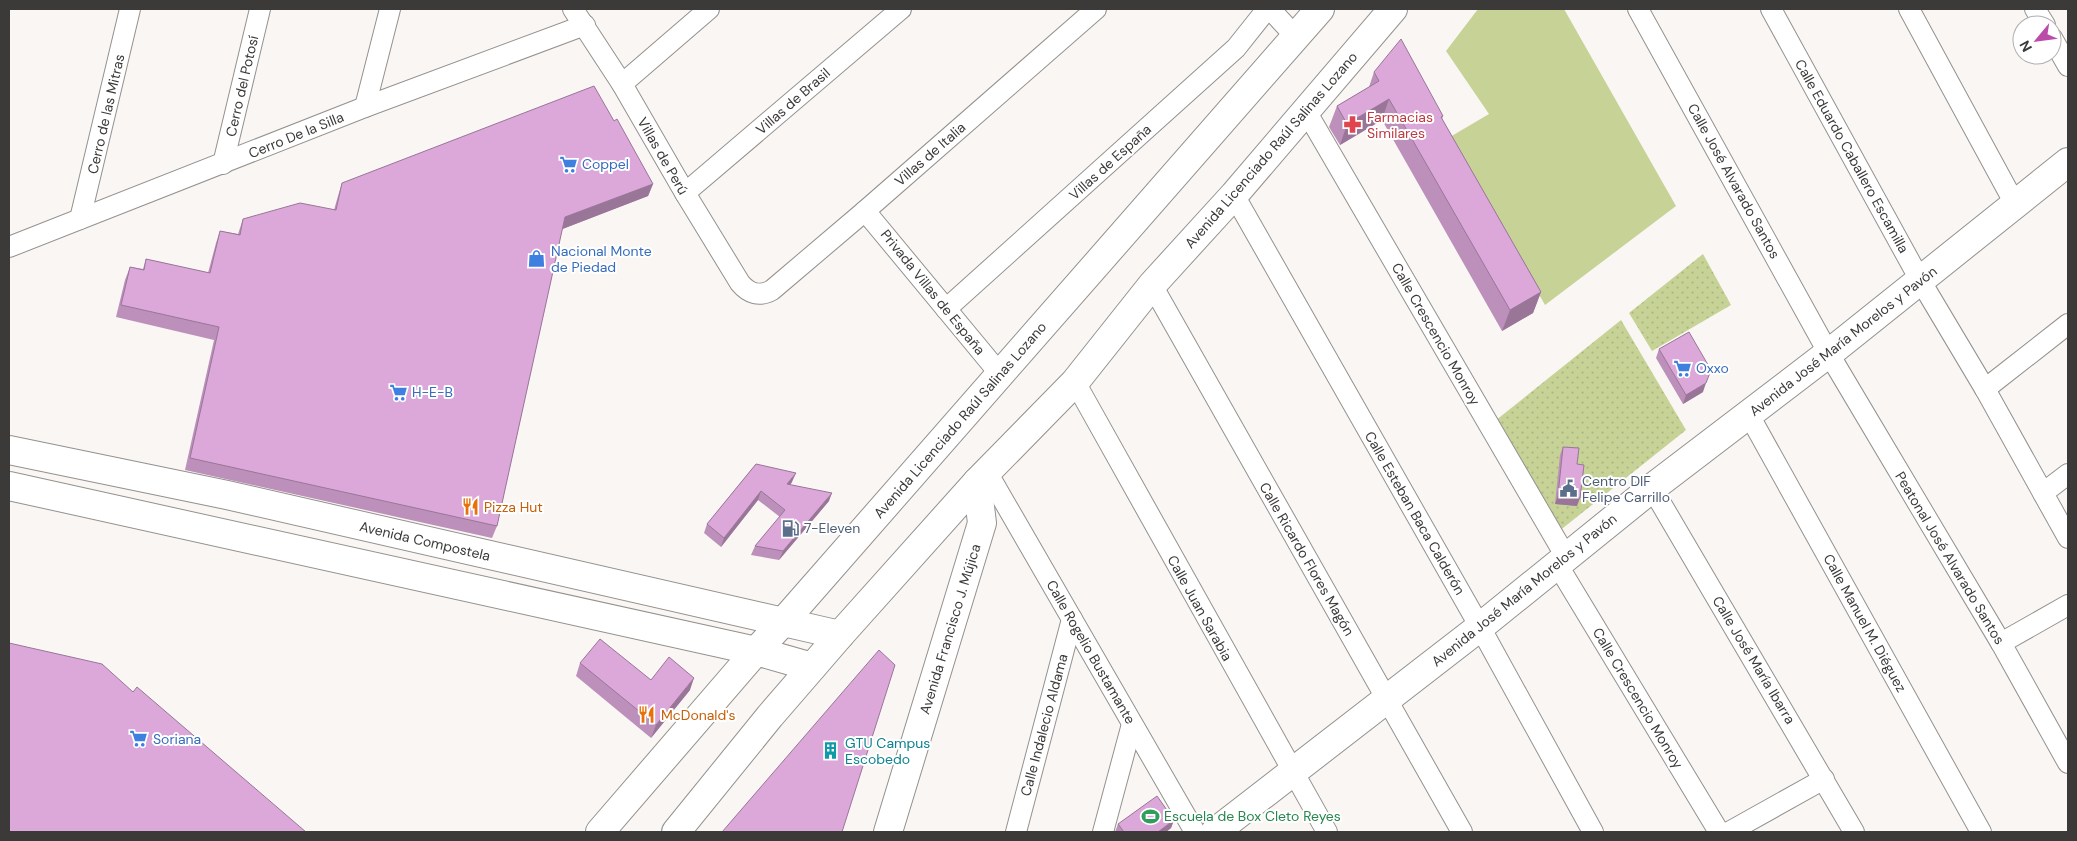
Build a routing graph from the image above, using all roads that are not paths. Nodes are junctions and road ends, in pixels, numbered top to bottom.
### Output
1 (130, 9) edge
2 (260, 9) edge
3 (390, 9) edge
4 (709, 9) edge
5 (901, 9) edge
6 (1096, 9) edge
7 (1268, 9) edge
8 (1320, 9) edge
9 (1393, 9) edge
10 (1638, 9) edge
11 (1771, 9) edge
12 (1909, 9) edge
13 (579, 17) edge
14 (1296, 37) junction
15 (622, 84) junction
16 (365, 107) junction
17 (1306, 110) junction
18 (2068, 162) edge
19 (223, 164) junction
20 (685, 193) junction
21 (1234, 196) junction
22 (2015, 204) junction
23 (865, 211) junction
24 (80, 219) junction
25 (9, 248) edge
26 (1920, 280) junction
27 (1152, 285) junction
28 (760, 294) joint
29 (946, 309) junction
30 (2068, 324) edge
31 (1829, 354) junction
32 (1000, 374) junction
33 (1074, 382) junction
34 (1985, 389) junction
35 (1749, 415) junction
36 (9, 450) edge
37 (2068, 474) edge
38 (982, 477) junction
39 (9, 486) edge
40 (1652, 488) junction
41 (2043, 493) junction
42 (227, 495) junction
43 (220, 531) junction
44 (2068, 538) edge
45 (442, 545) junction
46 (1561, 560) junction
47 (435, 580) junction
48 (2068, 604) edge
49 (1072, 618) junction
50 (784, 621) junction
51 (1480, 626) junction
52 (840, 635) junction
53 (2001, 643) junction
54 (756, 651) junction
55 (812, 667) junction
56 (1387, 699) junction
57 (1132, 724) junction
58 (2068, 763) edge
59 (1292, 772) junction
60 (1824, 779) junction
61 (600, 832) edge
62 (676, 832) edge
63 (888, 832) edge
64 (1016, 832) edge
65 (1103, 832) edge
66 (1195, 832) edge
67 (1215, 832) edge
68 (1327, 832) edge
69 (1462, 832) edge
70 (1593, 832) edge
71 (1719, 832) edge
72 (1729, 832) edge
73 (1854, 832) edge
74 (1981, 832) edge

1 - 24 street, Cerro de las Mitras
2 - 19 street, Cerro del Potosí
3 - 16 street
4 - 15 street
5 - 20 street, Villas de Brasil
6 - 23 street, Villas de Italia
7 - 14 street
7 - 29 street, Villas de España
8 - 14 street, Avenida Licenciado Raúl Salinas Lozano
9 - 17 street, Avenida Licenciado Raúl Salinas Lozano
10 - 31 street, Calle José Alvarado Santos
11 - 26 street, Calle Eduardo Caballero Escamilla
12 - 22 street
13 - 15 street, Villas de Perú
13 - 16 street, Cerro De la Silla
14 - 32 street, Avenida Licenciado Raúl Salinas Lozano
15 - 20 street, Villas de Perú
16 - 19 street, Cerro De la Silla
17 - 21 street, Avenida Licenciado Raúl Salinas Lozano
17 - 46 street, Calle Crescencio Monroy
18 - 22 street, Avenida José María Morelos y Pavón
19 - 24 street, Cerro De la Silla
20 - 28 street, Villas de Perú
21 - 27 street, Avenida Licenciado Raúl Salinas Lozano
21 - 51 street, Calle Esteban Baca Calderón
22 - 26 street, Avenida José María Morelos y Pavón
23 - 28 street, Villas de Italia
23 - 29 street, Privada Villas de España
24 - 25 street, Cerro De la Silla
26 - 31 street, Avenida José María Morelos y Pavón
26 - 34 street, Calle Eduardo Caballero Escamilla
27 - 33 street, Avenida Licenciado Raúl Salinas Lozano
27 - 56 street, Calle Ricardo Flores Magón
29 - 32 street, Privada Villas de España
30 - 34 street
31 - 35 street, Avenida José María Morelos y Pavón
31 - 53 street, Peatonal José Alvarado Santos
32 - 50 street, Avenida Licenciado Raúl Salinas Lozano
33 - 38 street, Avenida Licenciado Raúl Salinas Lozano
33 - 59 street, Calle Juan Sarabia
34 - 41 street, Calle Eduardo Caballero Escamilla
35 - 40 street, Avenida José María Morelos y Pavón
35 - 74 street, Calle Manuel M. Diéguez
36 - 42 street, Avenida Compostela
37 - 41 street
38 - 49 street, Calle Rogelio Bustamante
38 - 52 street, Avenida Licenciado Raúl Salinas Lozano
38 - 63 street, Avenida Francisco J. Mújica
39 - 43 street
40 - 46 street, Avenida José María Morelos y Pavón
40 - 60 street, Calle José María Ibarra
41 - 44 street, Calle Eduardo Caballero Escamilla
42 - 43 street
42 - 45 street, Avenida Compostela
43 - 47 street
45 - 47 street
45 - 50 street, Avenida Compostela
46 - 51 street, Avenida José María Morelos y Pavón
46 - 71 street, Calle Crescencio Monroy
47 - 54 street
48 - 53 street
49 - 57 street, Calle Rogelio Bustamante
49 - 64 street, Calle Indalecio Aldama
50 - 52 street, Avenida Compostela
50 - 54 street, Avenida Licenciado Raúl Salinas Lozano
51 - 56 street, Avenida José María Morelos y Pavón
51 - 70 street, Calle Esteban Baca Calderón
52 - 55 street, Avenida Licenciado Raúl Salinas Lozano
53 - 58 street, Peatonal José Alvarado Santos
54 - 55 street
54 - 61 street, Avenida Licenciado Raúl Salinas Lozano
55 - 62 street, Avenida Licenciado Raúl Salinas Lozano
56 - 59 street, Avenida José María Morelos y Pavón
56 - 69 street, Calle Ricardo Flores Magón
57 - 65 street
57 - 66 street, Calle Rogelio Bustamante
59 - 67 street, Avenida José María Morelos y Pavón
59 - 68 street, Calle Juan Sarabia
60 - 72 street
60 - 73 street, Calle José María Ibarra

